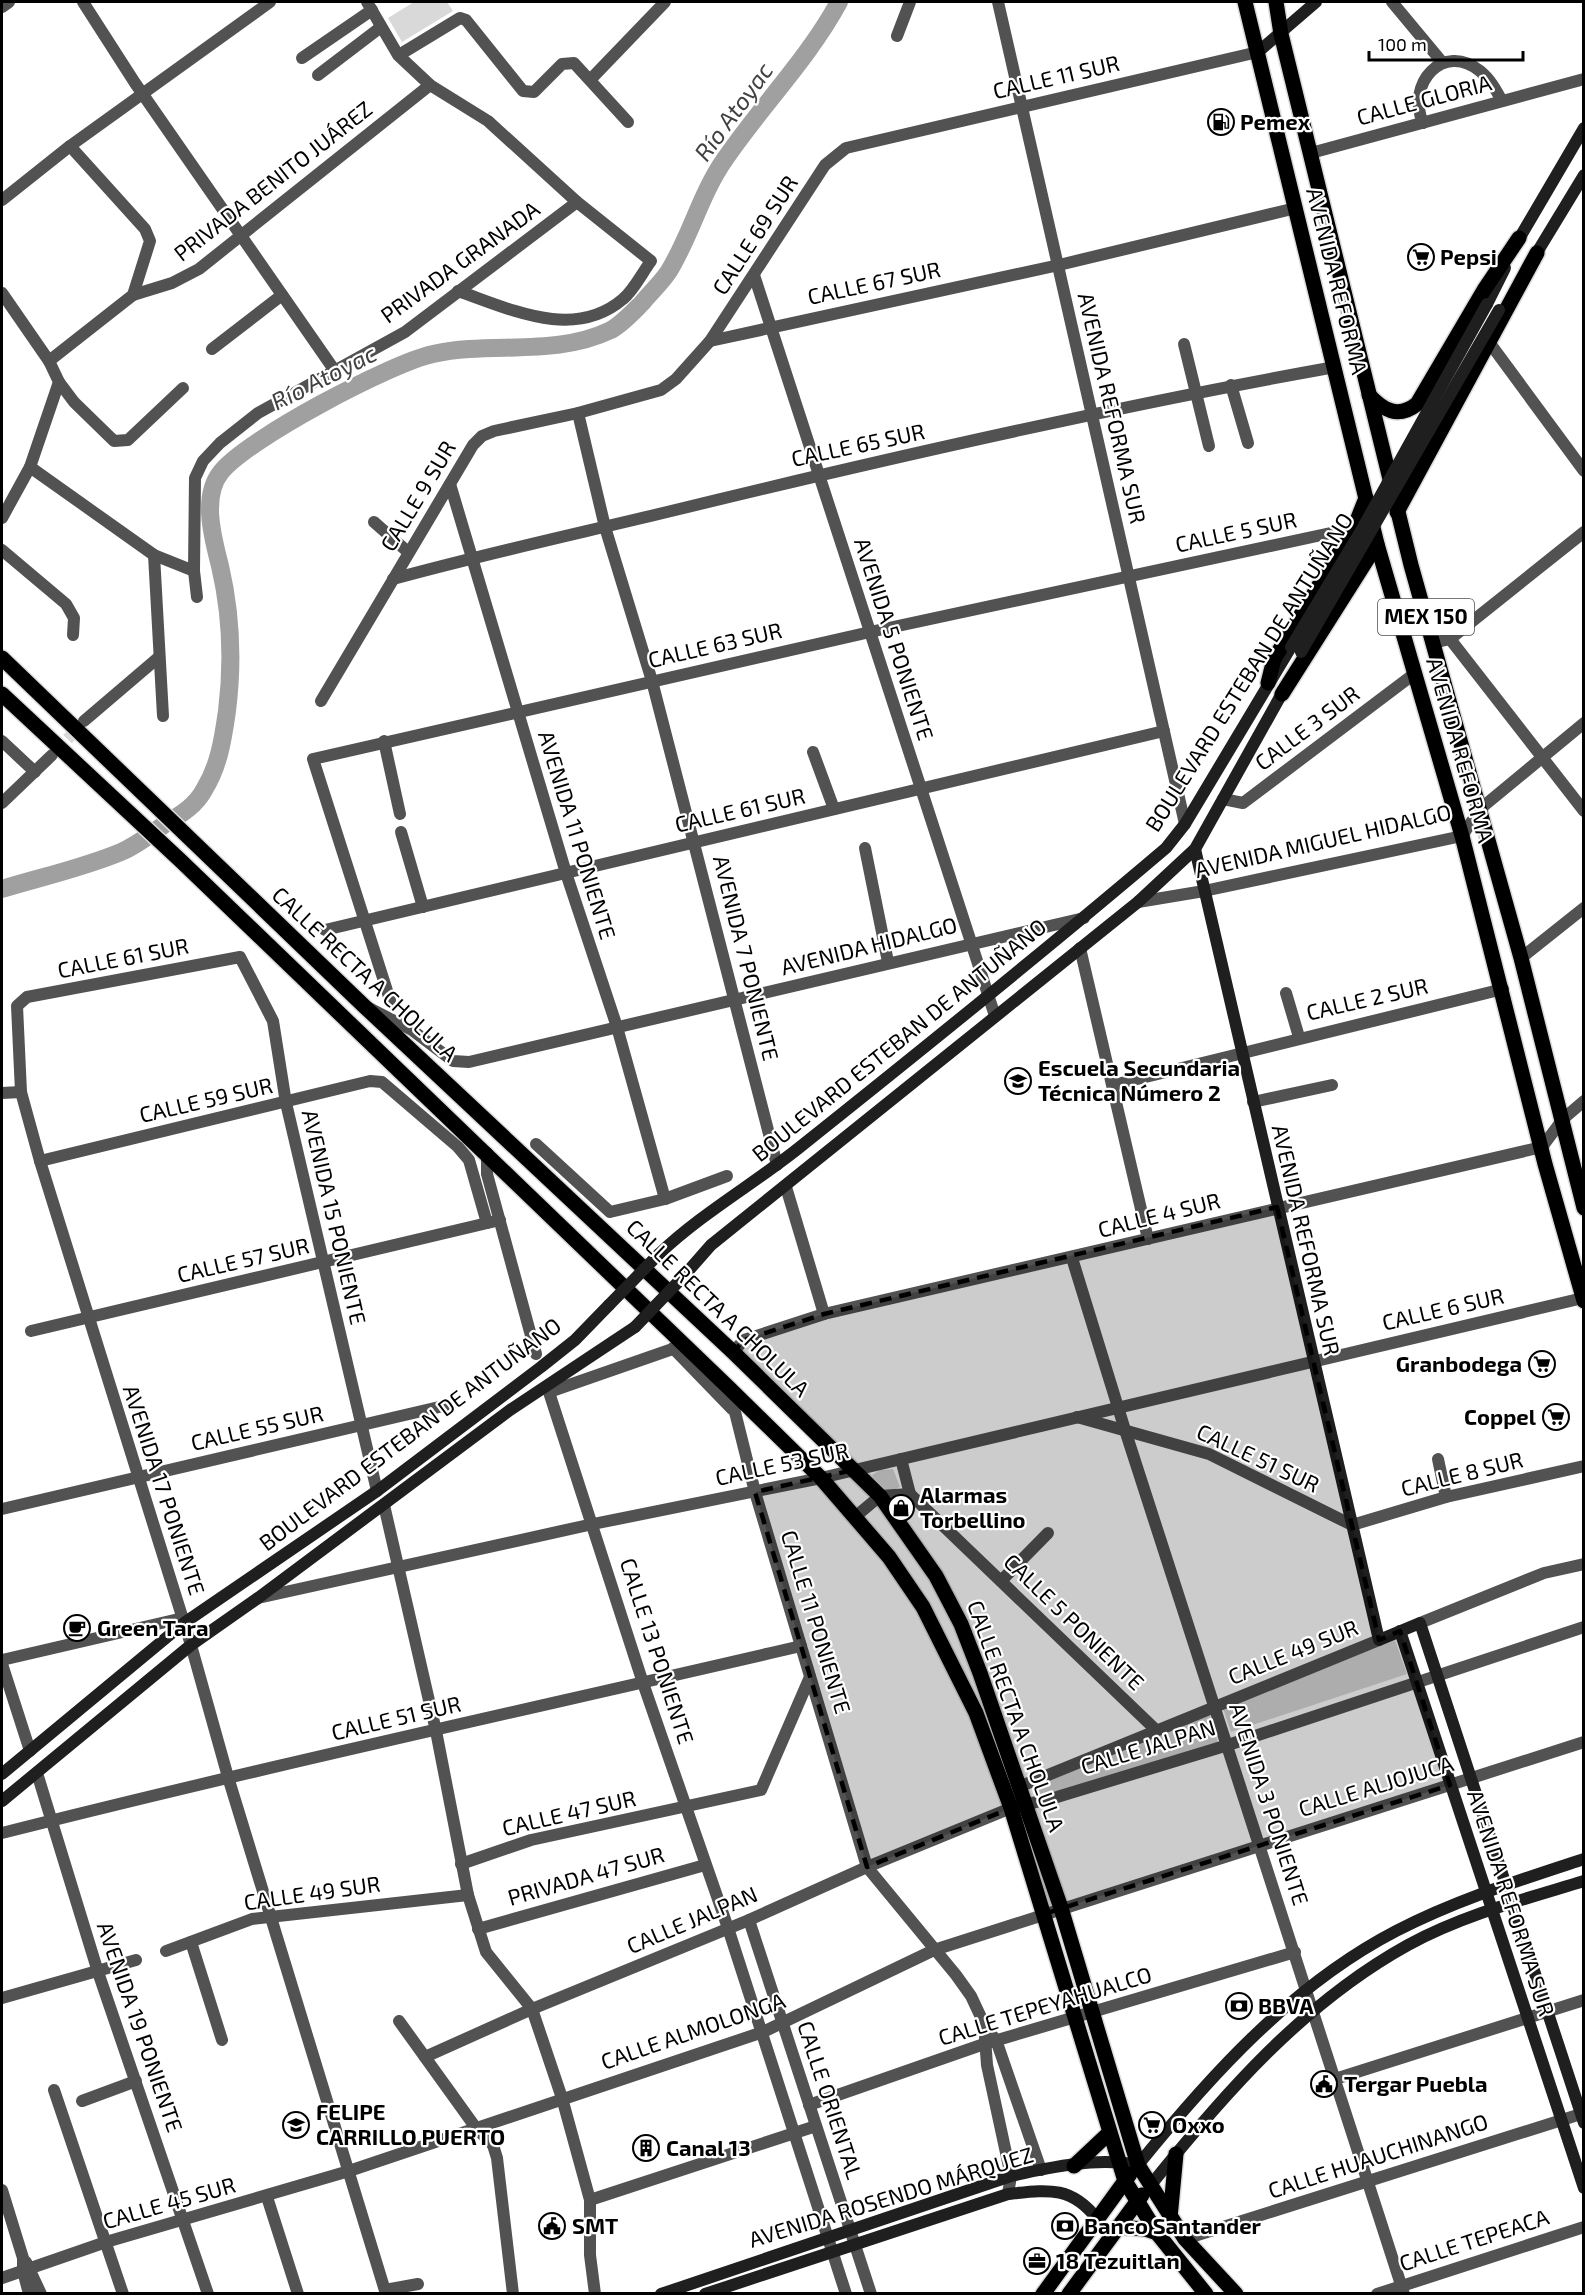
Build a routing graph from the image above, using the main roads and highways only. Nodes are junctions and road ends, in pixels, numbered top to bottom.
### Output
1 (1245, 2) edge
2 (1276, 2) edge
3 (1316, 2) edge
4 (1281, 34) junction
5 (1258, 52) junction
6 (1584, 128) edge
7 (1584, 175) edge
8 (1519, 238) junction
9 (1538, 253) junction
10 (1492, 307) junction
11 (1369, 394) junction
12 (1365, 498) junction
13 (1397, 512) junction
14 (1377, 544) junction
15 (1296, 650) junction
16 (2, 658) edge
17 (1268, 683) junction
18 (2, 694) edge
19 (1282, 694) junction
20 (1194, 849) junction
21 (1584, 1208) edge
22 (1583, 1299) edge
23 (1420, 1623) joint
24 (1400, 1631) junction
25 (1379, 1640) joint
26 (2, 1774) edge
27 (2, 1801) edge
28 (1584, 1859) edge
29 (1584, 1881) edge
30 (1506, 1885) junction
31 (1485, 1892) junction
32 (1512, 1904) junction
33 (1491, 1910) junction
34 (1582, 2117) edge
35 (1108, 2134) junction
36 (1176, 2154) junction
37 (1117, 2160) junction
38 (1138, 2164) junction
39 (1074, 2166) junction
40 (1125, 2181) junction
41 (1149, 2186) junction
42 (1584, 2188) edge
43 (1136, 2202) junction
44 (1170, 2218) junction
45 (1097, 2219) junction
46 (1117, 2227) junction
47 (1157, 2233) junction
48 (661, 2294) edge
49 (705, 2294) edge
50 (1043, 2294) edge
51 (1069, 2294) edge
52 (1206, 2294) edge
53 (1236, 2294) edge

1 - 5 main road, AVENIDA REFORMA / MEX 150
2 - 4 main road, AVENIDA REFORMA / MEX 150
3 - 4 main road, CALLE 11 SUR
4 - 5 main road, CALLE 11 SUR
4 - 11 main road, AVENIDA REFORMA / MEX 150
5 - 12 main road, AVENIDA REFORMA / MEX 150
6 - 8 main road, BOULEVARD ESTEBAN DE ANTUÑANO
7 - 9 main road, BOULEVARD ESTEBAN DE ANTUÑANO
8 - 10 main road, BOULEVARD ESTEBAN DE ANTUÑANO
8 - 11 main road
9 - 10 main road, BOULEVARD ESTEBAN DE ANTUÑANO
9 - 13 main road
10 - 15 main road, BOULEVARD ESTEBAN DE ANTUÑANO, bridge
11 - 13 main road, AVENIDA REFORMA / MEX 150
12 - 14 main road, AVENIDA REFORMA / MEX 150
12 - 17 main road
13 - 21 main road, AVENIDA REFORMA / MEX 150
14 - 19 main road
14 - 22 main road, AVENIDA REFORMA / MEX 150
15 - 17 main road, BOULEVARD ESTEBAN DE ANTUÑANO
15 - 19 main road, BOULEVARD ESTEBAN DE ANTUÑANO
16 - 38 main road, CALLE RECTA A CHOLULA
17 - 26 main road, BOULEVARD ESTEBAN DE ANTUÑANO, bridge
18 - 35 main road, CALLE RECTA A CHOLULA
19 - 20 main road, BOULEVARD ESTEBAN DE ANTUÑANO
20 - 25 main road, AVENIDA REFORMA SUR
20 - 27 main road, BOULEVARD ESTEBAN DE ANTUÑANO, bridge
23 - 24 main road, CALLE 49 SUR
23 - 30 main road, AVENIDA REFORMA SUR
24 - 25 main road, CALLE 49 SUR
24 - 31 main road, AVENIDA REFORMA SUR
28 - 30 main road
29 - 32 main road
30 - 31 main road
30 - 32 main road, AVENIDA REFORMA SUR
31 - 33 main road, AVENIDA REFORMA SUR
31 - 38 main road
32 - 33 main road
32 - 34 main road, AVENIDA REFORMA SUR
33 - 36 main road
33 - 42 main road, AVENIDA REFORMA SUR
35 - 37 main road, CALLE RECTA A CHOLULA
35 - 39 main road
36 - 41 main road
36 - 44 main road
37 - 38 main road, AVENIDA ROSENDO MÁRQUEZ
37 - 39 main road, AVENIDA ROSENDO MÁRQUEZ
37 - 40 main road, CALLE RECTA A CHOLULA
38 - 40 main road
38 - 41 main road, CALLE RECTA A CHOLULA
39 - 48 main road, AVENIDA ROSENDO MÁRQUEZ
40 - 43 main road, CALLE RECTA A CHOLULA
40 - 45 main road
41 - 43 main road
41 - 44 main road, CALLE RECTA A CHOLULA
43 - 46 main road
43 - 47 main road, CALLE RECTA A CHOLULA
44 - 53 main road, CALLE RECTA A CHOLULA
45 - 49 main road, AVENIDA ROSENDO MÁRQUEZ
45 - 50 main road
46 - 47 main road
46 - 51 main road
47 - 52 main road, CALLE RECTA A CHOLULA

